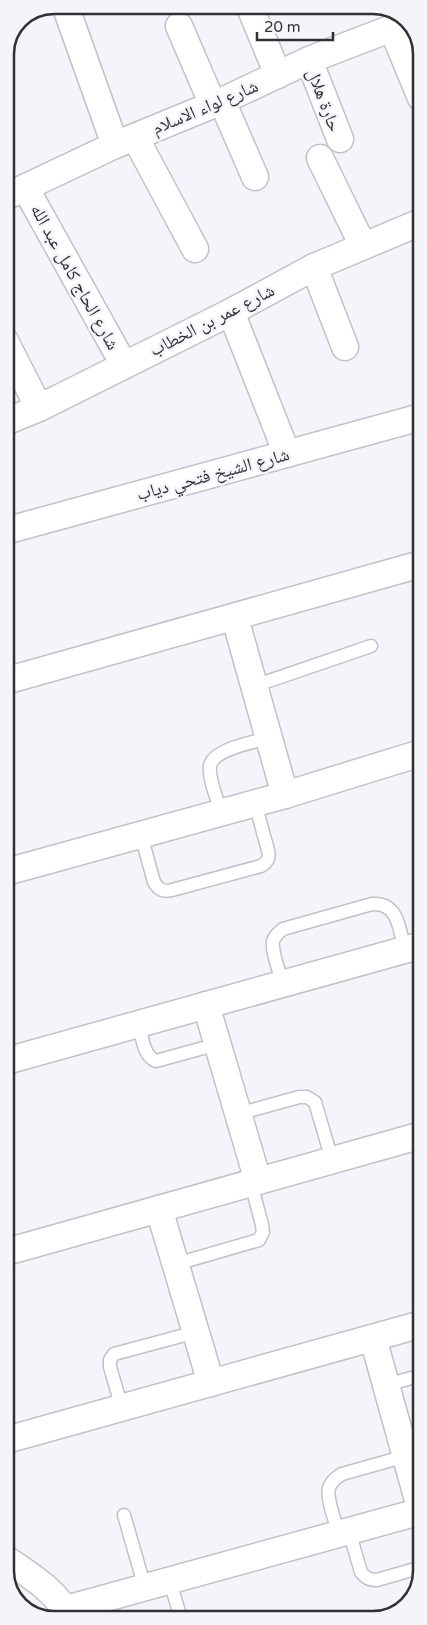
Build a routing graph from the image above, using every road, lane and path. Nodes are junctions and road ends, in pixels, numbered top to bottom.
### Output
1 (69, 14) edge
2 (252, 14) edge
3 (400, 25) edge
4 (179, 26) dead end
5 (309, 60) junction
6 (413, 70) edge
7 (278, 75) junction
8 (218, 103) junction
9 (340, 139) dead end
10 (125, 141) junction
11 (320, 158) dead end
12 (255, 177) dead end
13 (15, 193) edge
14 (413, 225) edge
15 (363, 246) junction
16 (195, 249) dead end
17 (314, 267) junction
18 (231, 312) junction
19 (345, 347) dead end
20 (14, 359) edge
21 (124, 365) junction
22 (39, 408) junction
23 (14, 418) edge
24 (413, 419) edge
25 (287, 454) junction
26 (14, 529) edge
27 (413, 566) edge
28 (235, 618) junction
29 (371, 646) dead end
30 (14, 679) edge
31 (254, 686) junction
32 (269, 738) junction
33 (413, 756) edge
34 (284, 795) junction
35 (255, 803) junction
36 (221, 812) junction
37 (141, 834) junction
38 (14, 870) edge
39 (413, 947) edge
40 (283, 984) junction
41 (206, 1005) junction
42 (139, 1024) junction
43 (218, 1044) junction
44 (14, 1059) edge
45 (238, 1114) junction
46 (413, 1138) edge
47 (332, 1160) junction
48 (254, 1182) junction
49 (159, 1209) junction
50 (14, 1250) edge
51 (176, 1264) junction
52 (413, 1327) edge
53 (196, 1332) junction
54 (373, 1338) junction
55 (413, 1378) edge
56 (211, 1383) junction
57 (386, 1385) junction
58 (122, 1408) junction
59 (14, 1438) edge
60 (406, 1456) junction
61 (413, 1480) edge
62 (413, 1514) edge
63 (124, 1515) dead end
64 (344, 1533) junction
65 (14, 1565) edge
66 (413, 1570) edge
67 (170, 1581) junction
68 (145, 1588) junction
69 (66, 1611) edge
70 (78, 1611) edge
71 (179, 1611) edge

1 - 10 street
2 - 7 street
3 - 5 street, شارع لواء الاسلام
3 - 6 street
4 - 8 street
5 - 7 street, شارع لواء الاسلام
5 - 9 street, حارة هلال
7 - 8 street, شارع لواء الاسلام
8 - 10 street, شارع لواء الاسلام
8 - 12 street
10 - 13 street, شارع لواء الاسلام
10 - 16 street
11 - 15 street
13 - 21 street, شارع الحاج كامل عبد الله
14 - 15 street, شارع عمر بن الخطاب
15 - 17 street, شارع عمر بن الخطاب
17 - 18 street, شارع عمر بن الخطاب
17 - 19 street
18 - 21 street, شارع عمر بن الخطاب
18 - 25 street
20 - 22 street
21 - 22 street, شارع عمر بن الخطاب
22 - 23 street, شارع عمر بن الخطاب
24 - 25 street, شارع الشيخ فتحي دياب
25 - 26 street, شارع الشيخ فتحي دياب
27 - 28 street
28 - 30 street
28 - 31 street
29 - 31 lane
31 - 32 street
32 - 34 street
32 - 36 lane
33 - 34 street
34 - 35 street
35 - 36 street
35 - 37 lane
36 - 37 street
37 - 38 street
39 - 40 street
39 - 40 lane
40 - 41 street
41 - 42 street
41 - 43 street
42 - 43 lane
42 - 44 street
43 - 45 street
45 - 47 lane
45 - 48 street
46 - 47 street
47 - 48 street
48 - 49 street
48 - 51 lane
49 - 50 street
49 - 51 street
51 - 53 street
52 - 54 street
53 - 56 street
53 - 58 lane
54 - 56 street
54 - 57 street
55 - 57 lane
56 - 58 street
57 - 60 street
58 - 59 street
60 - 61 street
60 - 64 lane
62 - 64 street
63 - 68 lane
64 - 66 lane
64 - 67 street
65 - 69 street
67 - 68 street
67 - 71 lane
68 - 70 street

